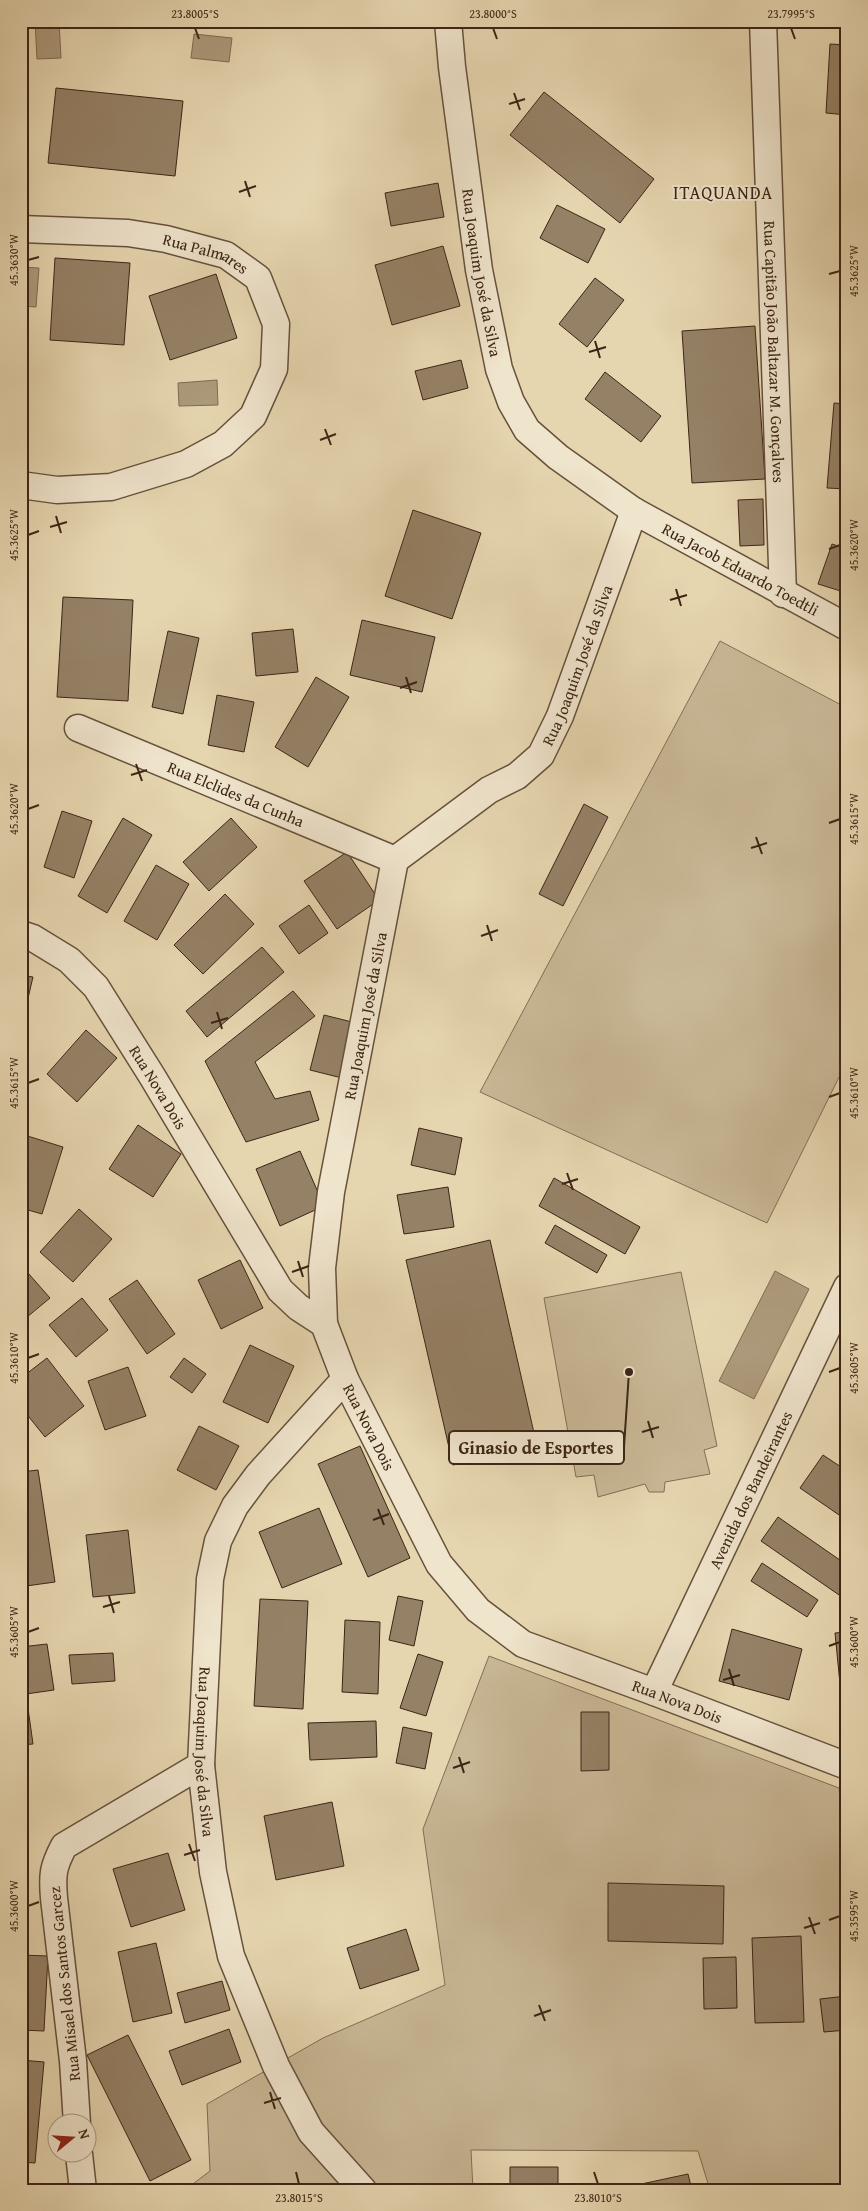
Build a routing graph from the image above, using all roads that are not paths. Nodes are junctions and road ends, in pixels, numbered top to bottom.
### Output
1 (448, 21) edge
2 (763, 21) edge
3 (21, 229) edge
4 (21, 485) edge
5 (634, 511) junction
6 (783, 594) junction
7 (847, 627) edge
8 (78, 728) dead end
9 (395, 860) junction
10 (21, 934) edge
11 (847, 1288) edge
12 (324, 1324) junction
13 (345, 1379) junction
14 (654, 1692) junction
15 (200, 1765) junction
16 (847, 1767) edge
17 (76, 2114) edge
18 (80, 2164) edge
19 (83, 2190) edge
20 (363, 2190) edge

1 - 5 street, Rua Joaquim José da Silva
2 - 6 street, Rua Capitão João Baltazar M. Gonçalves
3 - 4 street, Rua Palmares
5 - 6 street, Rua Jacob Eduardo Toedtli
5 - 9 street, Rua Joaquim José da Silva
6 - 7 street, Rua Jacob Eduardo Toedtli
8 - 9 street, Rua Elclides da Cunha
9 - 12 street, Rua Joaquim José da Silva
10 - 12 street, Rua Nova Dois
11 - 14 street, Avenida dos Bandeirantes
12 - 13 street, Rua Nova Dois
13 - 14 street, Rua Nova Dois
13 - 15 street, Rua Joaquim José da Silva
14 - 16 street, Rua Nova Dois
15 - 17 street, Rua Misael dos Santos Garcez
15 - 20 street, Rua Joaquim José da Silva
18 - 19 street

